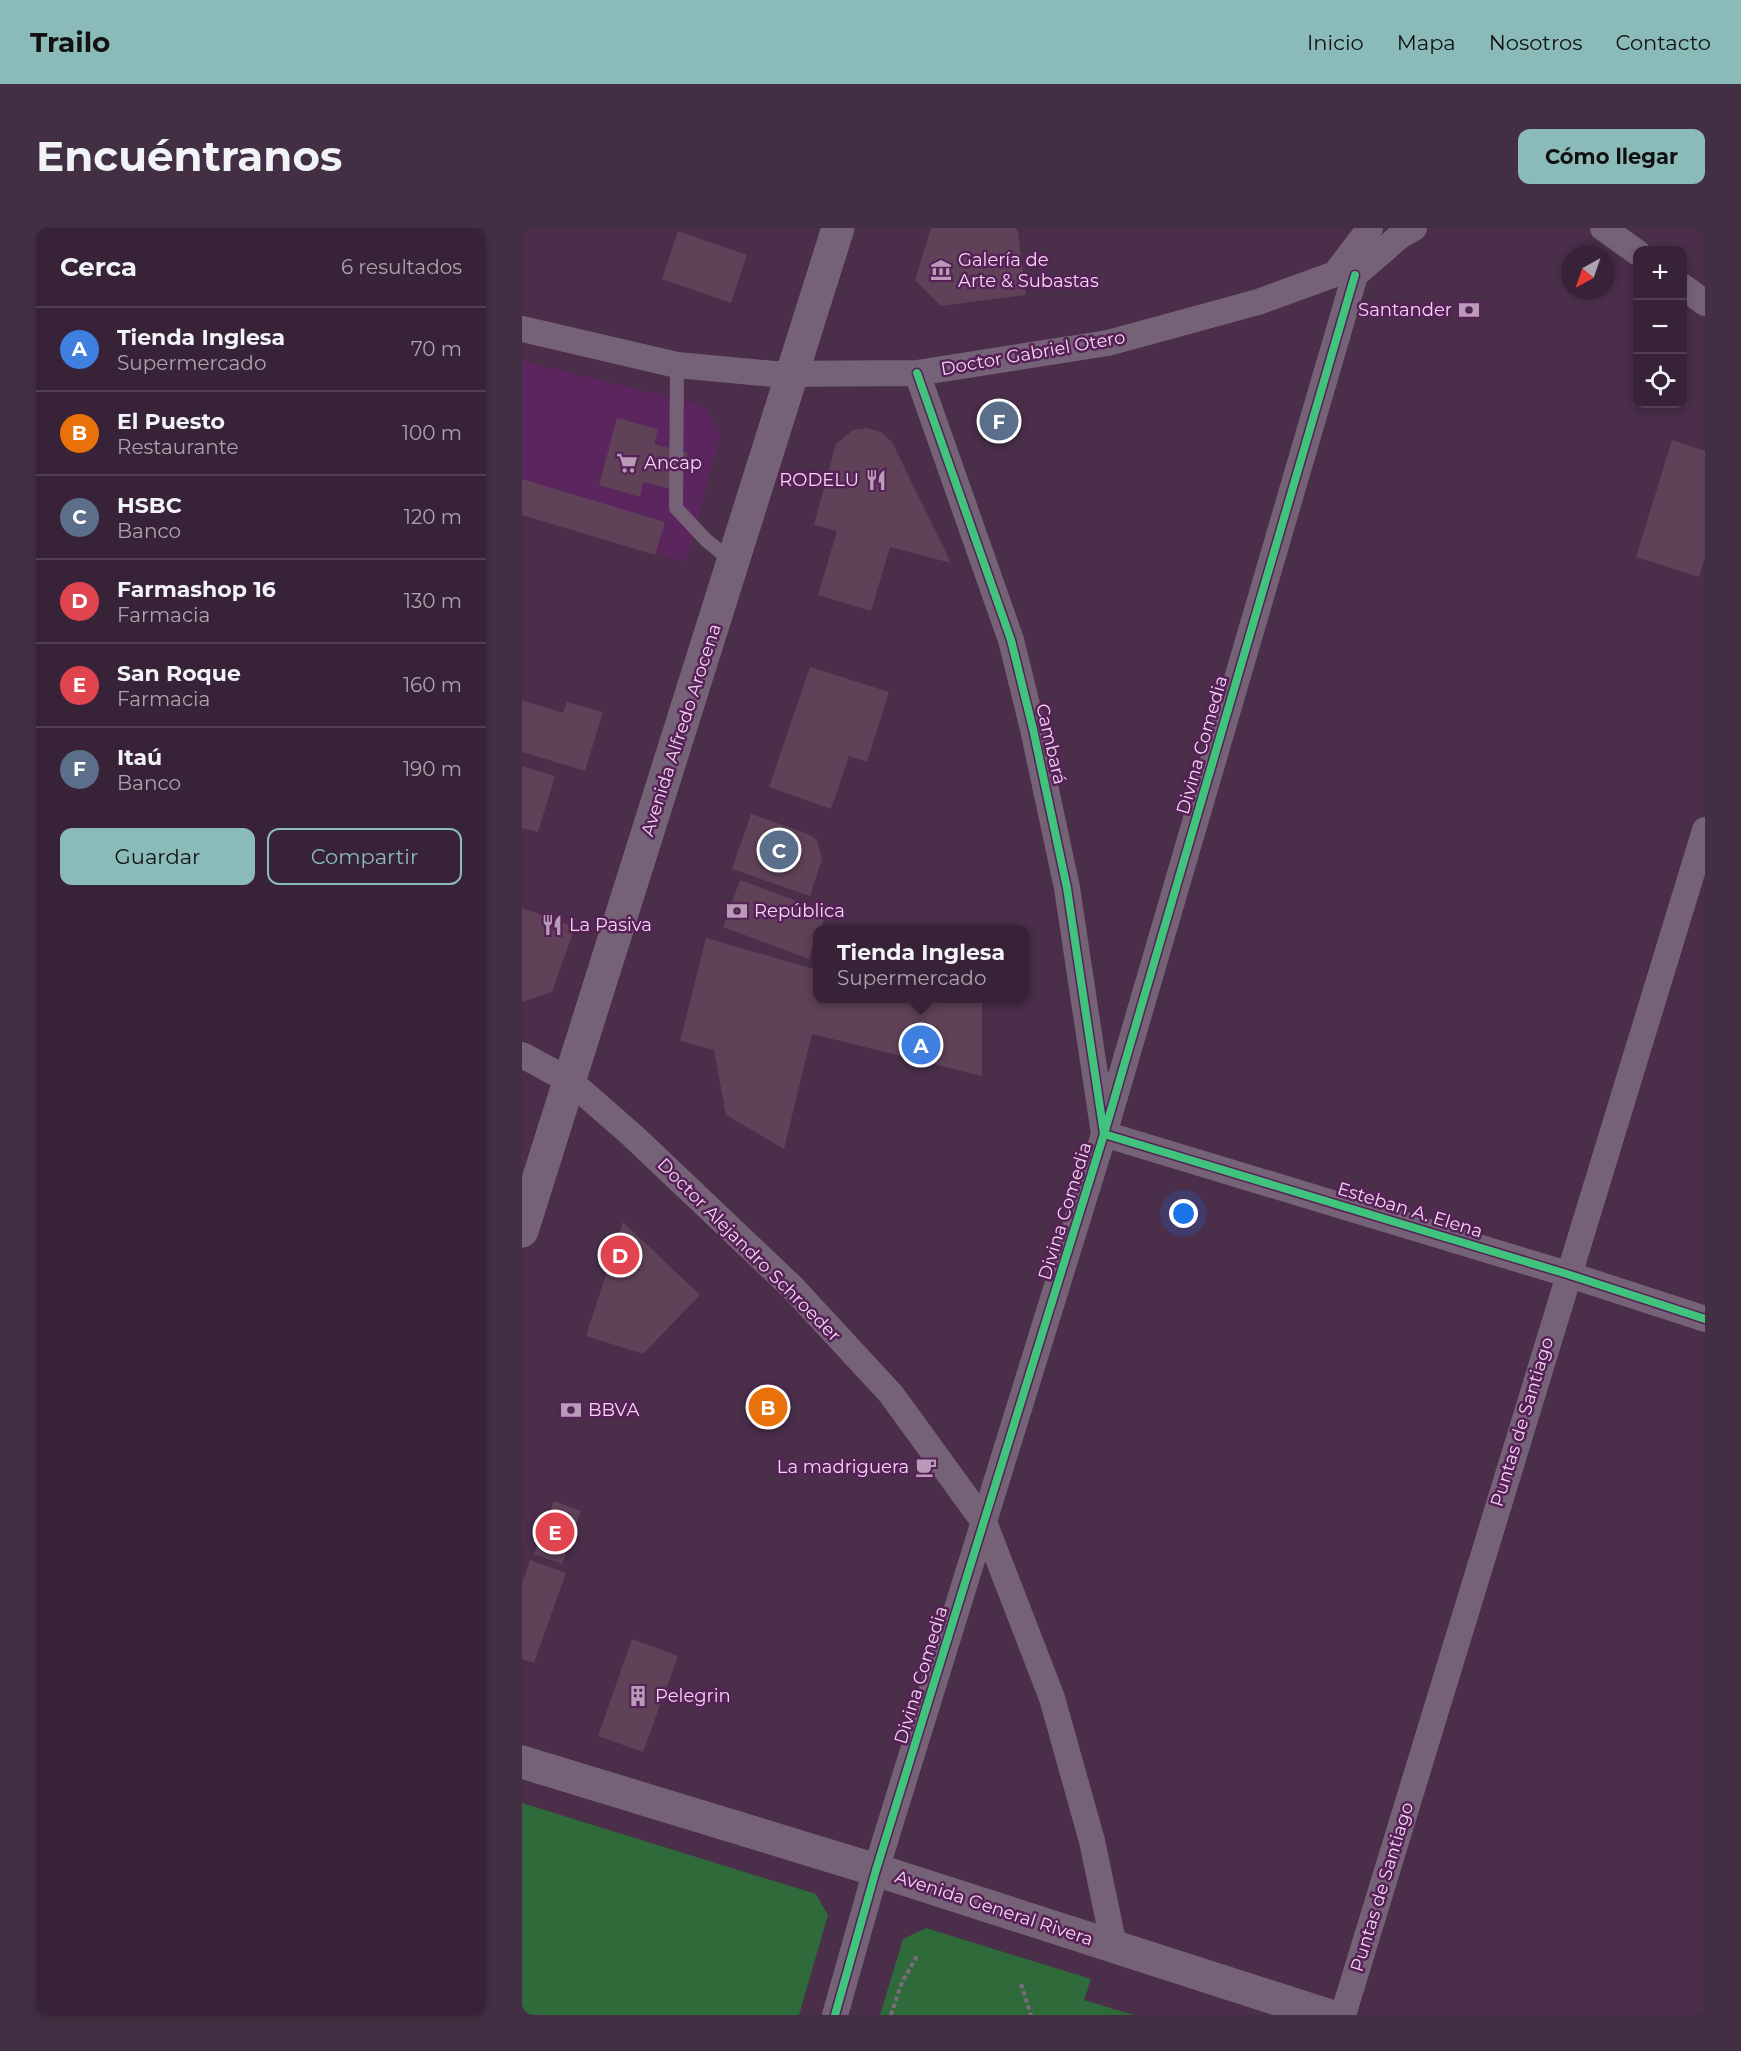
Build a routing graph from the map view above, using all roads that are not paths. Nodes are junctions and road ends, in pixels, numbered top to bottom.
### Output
1 (838, 228) edge
2 (1370, 228) edge
3 (1414, 228) edge
4 (1603, 228) edge
5 (1633, 250) edge
6 (1345, 275) junction
7 (1687, 289) edge
8 (1705, 303) edge
9 (522, 329) edge
10 (677, 365) junction
11 (917, 373) junction
12 (794, 374) junction
13 (734, 563) junction
14 (1705, 830) edge
15 (522, 1055) edge
16 (570, 1081) junction
17 (1104, 1134) junction
18 (522, 1231) edge
19 (1567, 1274) junction
20 (1705, 1319) edge
21 (984, 1522) junction
22 (522, 1762) edge
23 (876, 1870) junction
24 (1114, 1947) junction
25 (835, 2015) edge
26 (1326, 2015) edge
27 (1343, 2015) edge

1 - 12 street, Avenida Alfredo Arocena
2 - 6 street, Divina Comedia
3 - 6 street, Doctor Gabriel Otero
4 - 5 street
6 - 11 street, Doctor Gabriel Otero
6 - 17 street, Divina Comedia
7 - 8 street
9 - 10 street, Doctor Gabriel Otero
10 - 12 street, Doctor Gabriel Otero
10 - 13 lane
11 - 12 street, Doctor Gabriel Otero
11 - 17 street, Cambará
12 - 13 street, Avenida Alfredo Arocena
13 - 16 street, Avenida Alfredo Arocena
14 - 19 street, Puntas de Santiago
15 - 16 street, Doctor Alejandro Schroeder
16 - 18 street, Avenida Alfredo Arocena
16 - 21 street, Doctor Alejandro Schroeder
17 - 19 street, Esteban A. Elena
17 - 21 street, Divina Comedia
19 - 20 street, Esteban A. Elena
19 - 27 street, Puntas de Santiago
21 - 23 street, Divina Comedia
21 - 24 street, Doctor Alejandro Schroeder
22 - 23 street, Avenida General Rivera
23 - 24 street, Avenida General Rivera
23 - 25 street, Divina Comedia
24 - 26 street, Avenida General Rivera

